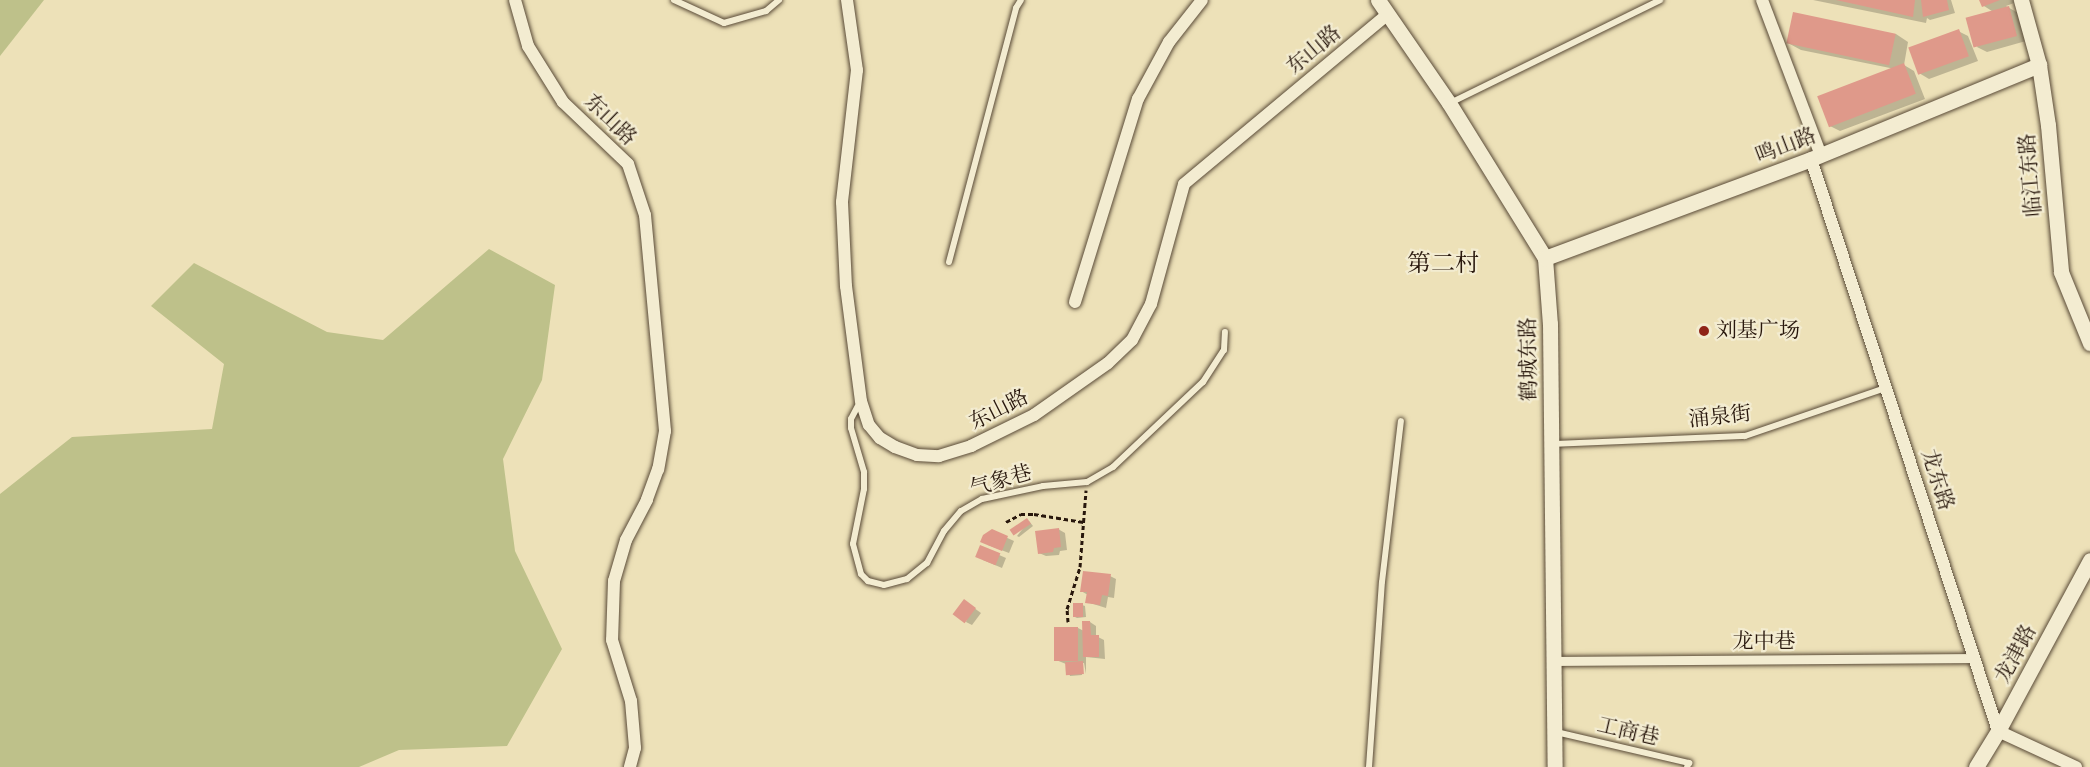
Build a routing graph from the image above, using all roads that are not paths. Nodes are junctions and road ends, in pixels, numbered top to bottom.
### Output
1 (514, 0) edge
2 (674, 0) edge
3 (779, 0) edge
4 (847, 0) edge
5 (1021, 0) edge
6 (1202, 0) edge
7 (1378, 0) edge
8 (1660, 0) edge
9 (1762, 0) edge
10 (2021, 0) edge
11 (1388, 14) junction
12 (2039, 65) junction
13 (1449, 103) junction
14 (1816, 157) junction
15 (1545, 258) junction
16 (949, 262) dead end
17 (1075, 302) dead end
18 (1225, 332) dead end
19 (2090, 343) edge
20 (1886, 388) junction
21 (861, 401) junction
22 (1401, 422) dead end
23 (1551, 444) junction
24 (2090, 560) edge
25 (1974, 658) junction
26 (1554, 661) junction
27 (1554, 731) junction
28 (1998, 731) junction
29 (630, 767) edge
30 (1369, 767) edge
31 (1555, 767) edge
32 (1687, 767) edge
33 (1976, 767) edge
34 (2076, 767) edge

1 - 29 street, 东山路
2 - 3 lane
4 - 21 street, 东山路
5 - 16 lane
6 - 17 street
7 - 11 street, 鹤城东路
8 - 13 lane
9 - 14 street, 龙东路
10 - 12 street, 临江东路
11 - 13 street, 鹤城东路
11 - 21 street, 东山路
12 - 14 street, 鸣山路
12 - 19 street, 临江东路
13 - 15 street, 鹤城东路
14 - 15 street, 鸣山路
14 - 20 street, 龙东路
15 - 23 street, 鹤城东路
18 - 21 lane, 气象巷
20 - 23 lane, 涌泉街
20 - 25 street, 龙东路
22 - 30 lane
23 - 26 street, 鹤城东路
24 - 28 street, 龙津路
25 - 26 street, 龙中巷
25 - 28 street, 龙东路
26 - 27 street, 鹤城东路
27 - 31 street, 鹤城东路
27 - 32 lane, 工商巷
28 - 33 street, 龙津路
28 - 34 street

